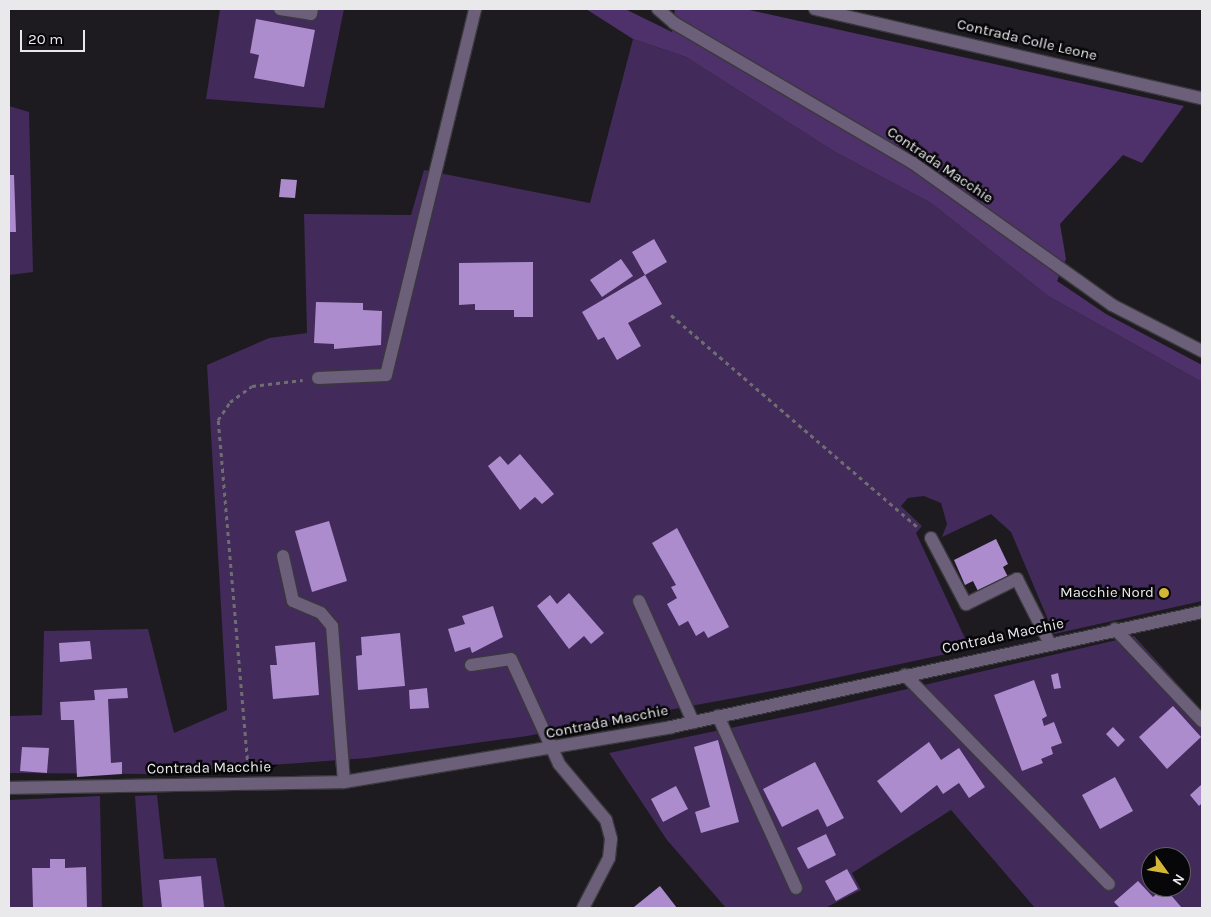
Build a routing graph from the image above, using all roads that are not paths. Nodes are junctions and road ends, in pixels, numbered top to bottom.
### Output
1 (280, 9) edge
2 (312, 9) edge
3 (474, 9) edge
4 (658, 9) edge
5 (815, 9) edge
6 (1202, 98) edge
7 (1202, 351) edge
8 (318, 378) road end
9 (931, 538) road end
10 (283, 556) dead end
11 (639, 601) dead end
12 (1202, 612) edge
13 (1114, 629) junction
14 (1049, 642) junction
15 (471, 665) dead end
16 (905, 675) junction
17 (718, 716) junction
18 (1202, 721) edge
19 (692, 722) junction
20 (552, 749) junction
21 (344, 782) junction
22 (9, 788) edge
23 (1109, 884) dead end
24 (796, 888) dead end
25 (583, 908) edge

1 - 2 street
3 - 8 street
4 - 7 street, Contrada Macchie
5 - 6 street, Contrada Colle Leone
9 - 14 street
10 - 21 street
11 - 19 street
12 - 13 street, Contrada Macchie
13 - 14 street, Contrada Macchie
13 - 18 street
14 - 16 street, Contrada Macchie
15 - 20 street
16 - 17 street, Contrada Macchie
16 - 23 street
17 - 19 street, Contrada Macchie
17 - 24 street
19 - 20 street, Contrada Macchie
20 - 21 street, Contrada Macchie
20 - 25 street
21 - 22 street, Contrada Macchie

